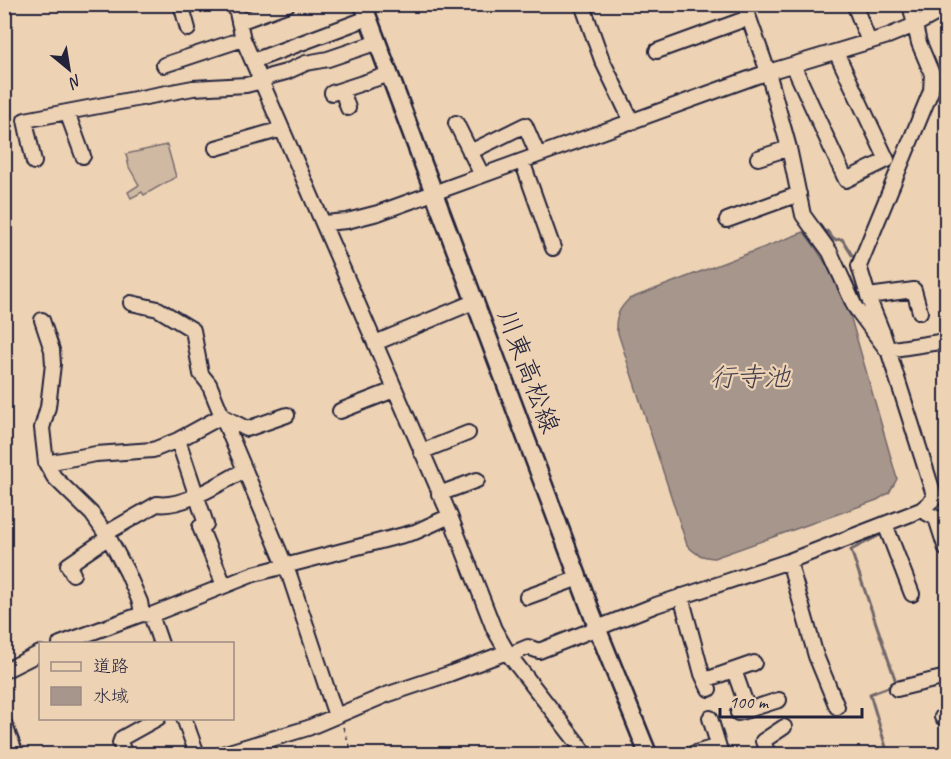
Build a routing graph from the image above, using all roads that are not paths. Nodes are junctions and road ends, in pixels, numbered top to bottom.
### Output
1 (181, 4) edge
2 (235, 4) edge
3 (288, 4) edge
4 (582, 4) edge
5 (744, 4) edge
6 (854, 4) edge
7 (910, 4) edge
8 (946, 8) edge
9 (366, 11) edge
10 (748, 18) junction
11 (239, 22) junction
12 (915, 25) junction
13 (188, 29) dead end
14 (243, 39) junction
15 (378, 42) junction
16 (869, 42) junction
17 (657, 51) dead end
18 (836, 52) junction
19 (253, 61) junction
20 (164, 65) dead end
21 (793, 65) junction
22 (768, 72) junction
23 (390, 74) junction
24 (932, 78) junction
25 (262, 81) junction
26 (946, 84) edge
27 (348, 108) dead end
28 (67, 112) junction
29 (632, 122) junction
30 (456, 123) dead end
31 (282, 129) junction
32 (216, 148) dead end
33 (789, 148) junction
34 (470, 152) junction
35 (538, 155) junction
36 (83, 156) dead end
37 (758, 158) dead end
38 (522, 161) junction
39 (34, 162) dead end
40 (482, 175) junction
41 (434, 191) junction
42 (799, 194) junction
43 (727, 220) dead end
44 (324, 223) junction
45 (553, 248) dead end
46 (868, 296) junction
47 (476, 301) junction
48 (131, 303) dead end
49 (920, 312) dead end
50 (42, 320) dead end
51 (946, 341) edge
52 (375, 343) junction
53 (887, 350) junction
54 (394, 390) junction
55 (340, 411) dead end
56 (287, 415) dead end
57 (222, 416) junction
58 (468, 433) dead end
59 (177, 440) junction
60 (421, 452) junction
61 (46, 463) junction
62 (245, 470) junction
63 (477, 480) dead end
64 (439, 494) junction
65 (196, 495) junction
66 (931, 515) edge
67 (450, 516) junction
68 (887, 528) junction
69 (107, 537) junction
70 (946, 549) edge
71 (789, 561) junction
72 (284, 565) junction
73 (73, 574) dead end
74 (579, 578) junction
75 (224, 585) junction
76 (912, 594) dead end
77 (681, 596) junction
78 (527, 597) dead end
79 (146, 615) junction
80 (598, 628) junction
81 (66, 642) edge
82 (160, 642) edge
83 (508, 653) junction
84 (39, 654) edge
85 (754, 663) dead end
86 (734, 670) junction
87 (4, 671) edge
88 (946, 677) edge
89 (897, 689) dead end
90 (779, 700) dead end
91 (837, 707) dead end
92 (336, 716) junction
93 (710, 718) dead end
94 (154, 720) edge
95 (185, 720) edge
96 (4, 723) edge
97 (784, 727) dead end
98 (720, 750) edge
99 (16, 754) edge
100 (125, 754) edge
101 (197, 754) edge
102 (222, 754) edge
103 (585, 754) edge
104 (648, 754) edge
105 (692, 754) edge
106 (768, 754) edge

1 - 13 street
2 - 11 street
3 - 11 street
4 - 29 street
5 - 10 street
6 - 16 street
7 - 12 street
8 - 12 street
9 - 15 main road, 川東高松線
9 - 19 street
10 - 17 street
10 - 22 street
11 - 14 street
12 - 16 street
12 - 24 street
14 - 19 street
14 - 20 street
15 - 23 main road, 川東高松線
15 - 25 street
16 - 18 street
18 - 21 street
18 - 21 street
19 - 25 street
21 - 22 street
22 - 29 street
22 - 33 street
23 - 27 street
23 - 41 main road, 川東高松線
24 - 26 street
24 - 46 street
25 - 28 street
25 - 31 street
28 - 36 street
28 - 39 street
29 - 35 street
30 - 34 street
31 - 32 street
31 - 44 street
33 - 37 street
33 - 42 street
34 - 35 street
34 - 40 street
35 - 38 street
38 - 40 street
38 - 45 street
40 - 41 street
41 - 44 street
41 - 47 main road, 川東高松線
42 - 43 street
42 - 53 street
44 - 52 street
46 - 49 street
46 - 53 street
47 - 52 street
47 - 74 main road, 川東高松線
48 - 57 street
50 - 61 street
51 - 53 street
52 - 54 street
53 - 66 street
54 - 55 street
54 - 60 street
56 - 57 street
57 - 59 street
57 - 62 street
58 - 60 street
59 - 61 street
59 - 65 street
60 - 64 street
61 - 69 street
62 - 65 street
62 - 72 street
63 - 64 street
64 - 67 street
65 - 69 street
65 - 75 street
66 - 68 street
66 - 70 street
67 - 72 street
67 - 83 street
68 - 71 street
68 - 76 street
69 - 73 street
69 - 79 street
71 - 77 street
71 - 91 street
72 - 75 street
72 - 92 street
74 - 78 street
74 - 80 main road, 川東高松線
75 - 79 street
77 - 80 street
77 - 86 street
79 - 81 street
79 - 82 street
80 - 83 street
80 - 104 main road, 川東高松線
83 - 92 street
83 - 103 street
84 - 87 street
85 - 86 street
86 - 90 street
88 - 89 street
92 - 102 street
93 - 98 street
94 - 100 street
95 - 101 street
96 - 99 street
97 - 106 street
98 - 105 street

